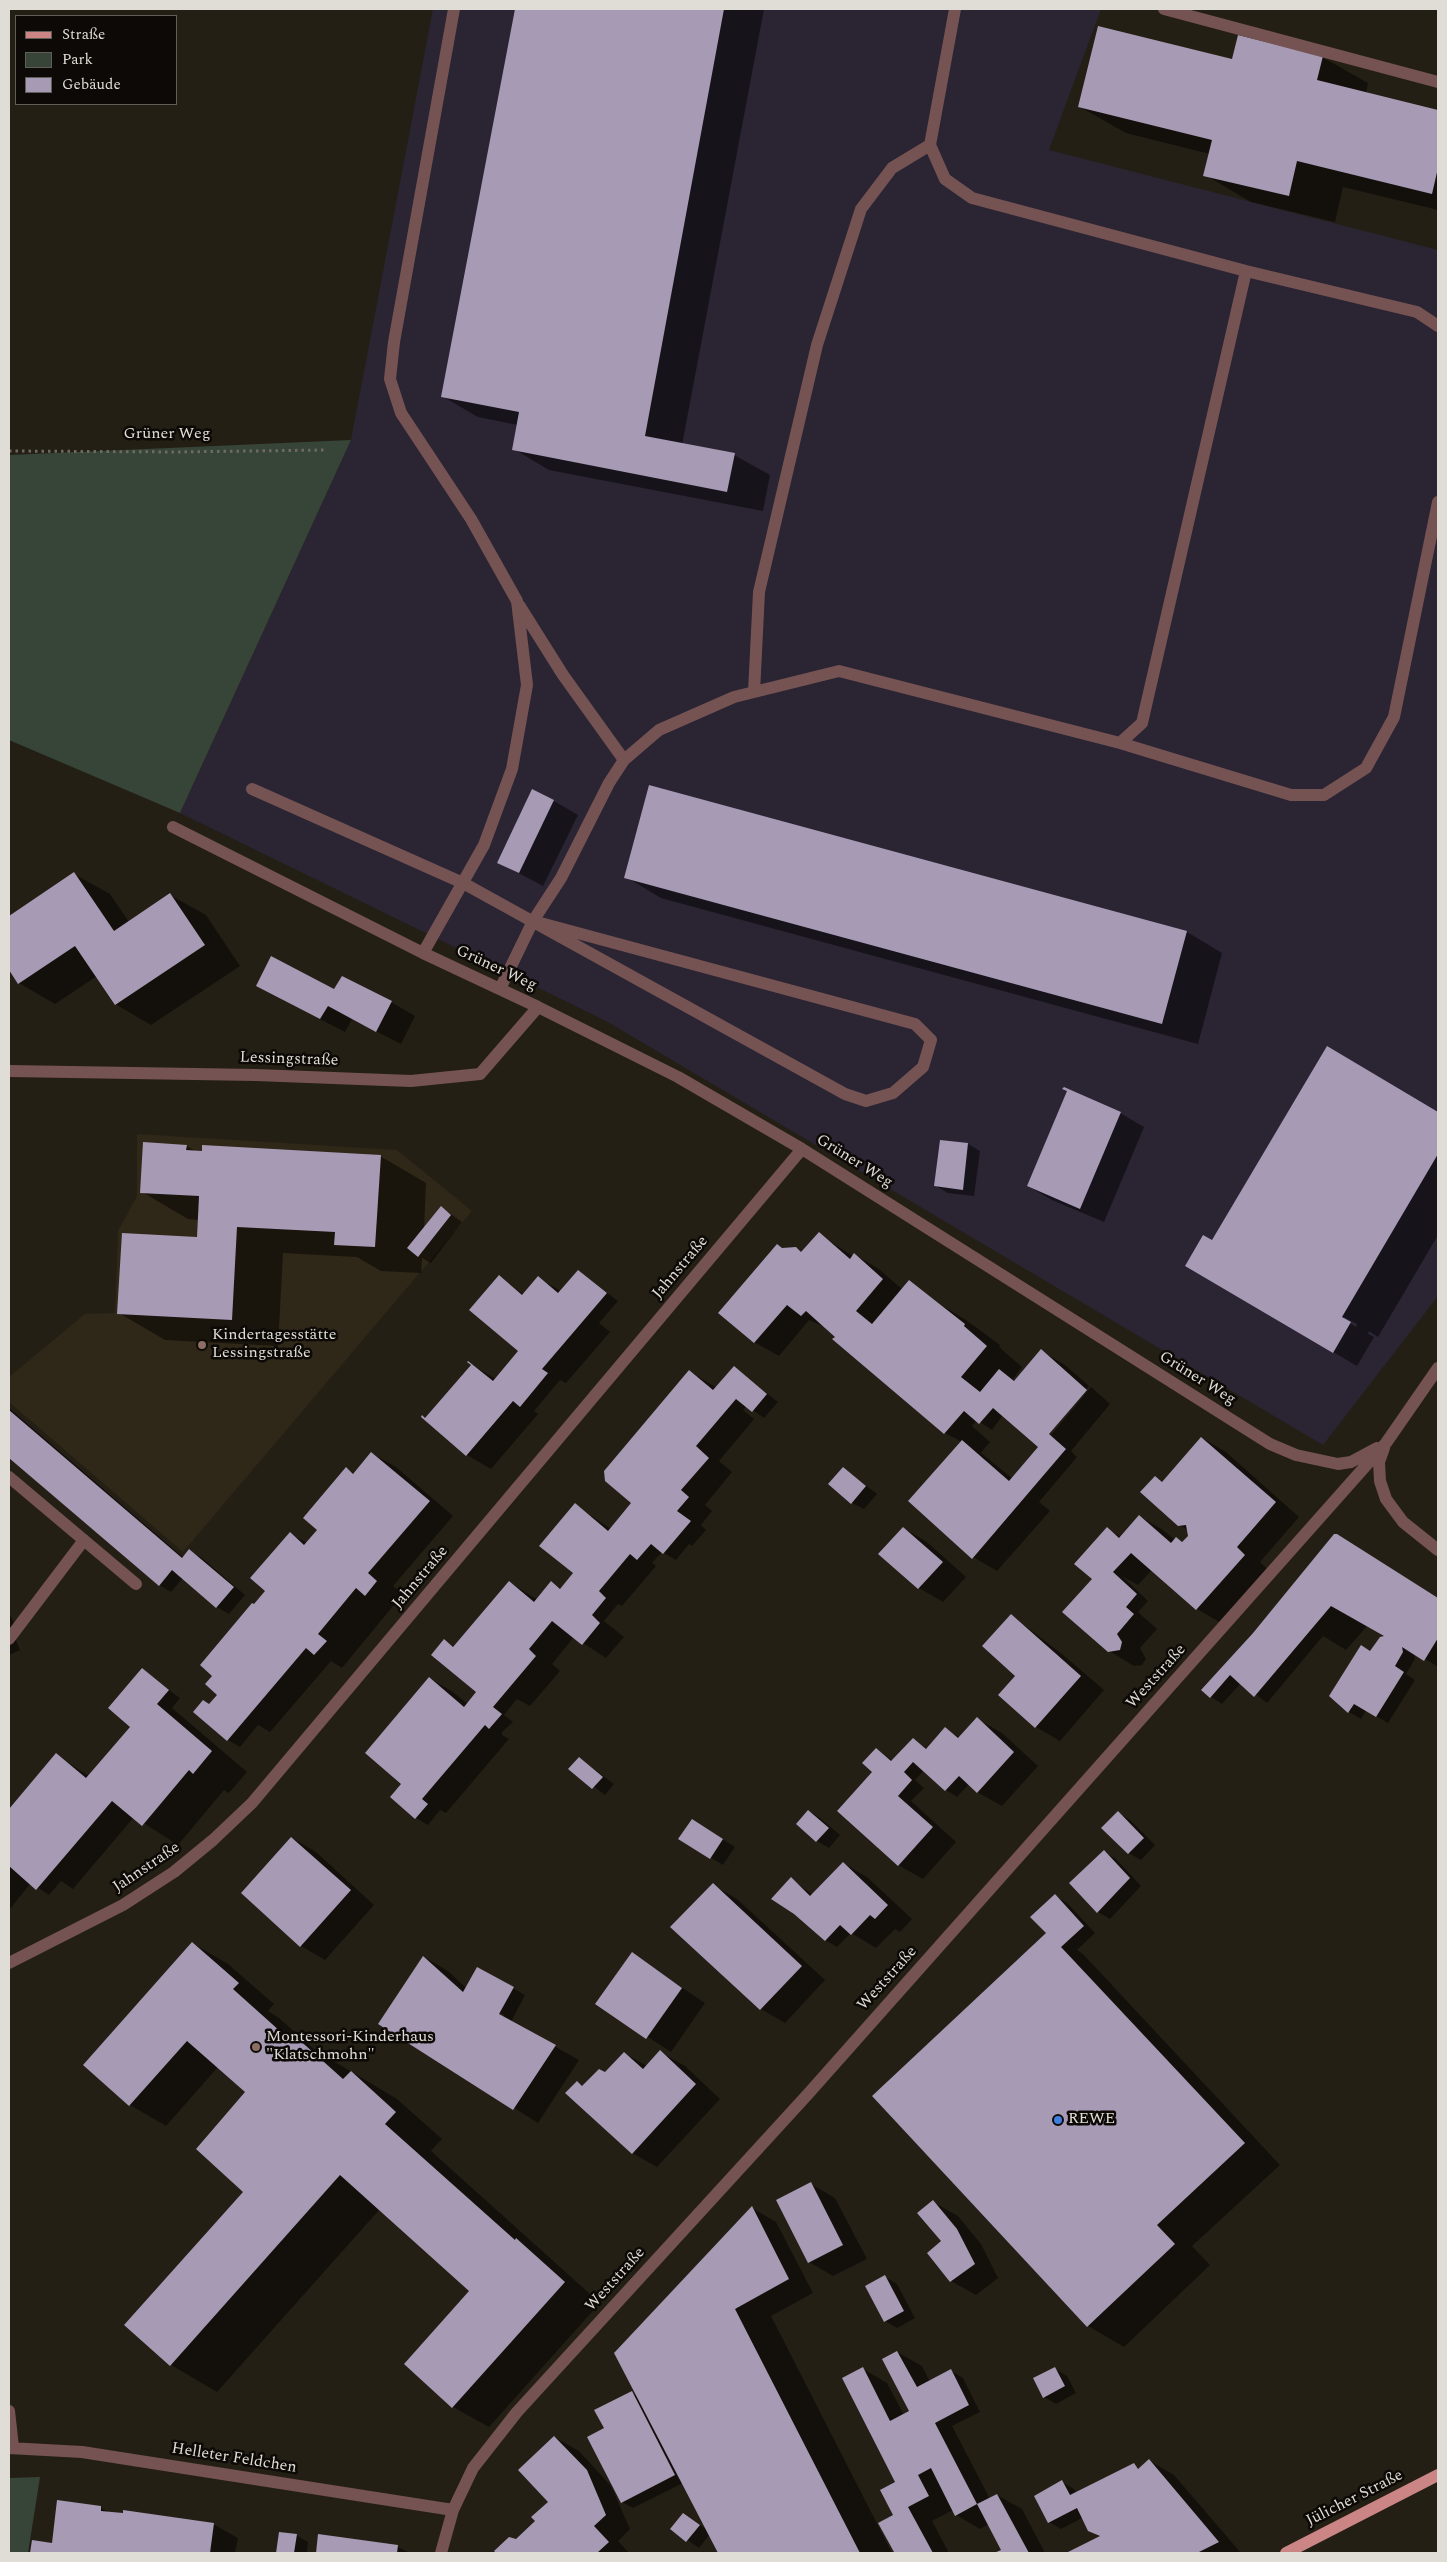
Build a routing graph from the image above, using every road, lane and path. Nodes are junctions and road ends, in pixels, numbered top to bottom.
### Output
1 (454, 9) edge
2 (955, 9) edge
3 (1164, 9) edge
4 (1438, 82) edge
5 (930, 145) junction
6 (1246, 271) junction
7 (1438, 326) edge
8 (325, 450) dead end
9 (9, 451) edge
10 (1438, 502) edge
11 (516, 601) junction
12 (754, 692) junction
13 (1120, 743) junction
14 (624, 760) junction
15 (252, 789) dead end
16 (173, 827) dead end
17 (463, 883) junction
18 (533, 921) junction
19 (422, 953) junction
20 (500, 989) junction
21 (538, 1006) junction
22 (9, 1072) edge
23 (802, 1149) junction
24 (1438, 1368) edge
25 (1386, 1443) junction
26 (9, 1477) edge
27 (84, 1540) junction
28 (1438, 1550) edge
29 (136, 1584) dead end
30 (9, 1640) edge
31 (9, 1963) edge
32 (9, 2410) edge
33 (11, 2448) edge
34 (1438, 2474) edge
35 (452, 2510) junction
36 (441, 2553) edge
37 (1286, 2553) edge

1 - 11 street
2 - 5 street
3 - 4 street
5 - 6 street
5 - 12 street
6 - 7 street
6 - 13 street
8 - 9 path, Grüner Weg
10 - 13 street
11 - 14 street
11 - 17 street
12 - 13 street
12 - 14 street
14 - 18 street
15 - 17 street
16 - 19 street, Grüner Weg
17 - 18 street
17 - 19 street
18 - 18 street
18 - 20 street
19 - 20 street, Grüner Weg
20 - 21 street, Grüner Weg
21 - 22 street, Lessingstraße
21 - 23 street, Grüner Weg
23 - 25 street, Grüner Weg
23 - 31 street, Jahnstraße
24 - 25 street
25 - 28 street
25 - 35 street, Weststraße
26 - 27 street
27 - 29 street
27 - 30 street
32 - 33 street
33 - 35 street, Helleter Feldchen
34 - 37 main road, Jülicher Straße
35 - 36 street, Weststraße

